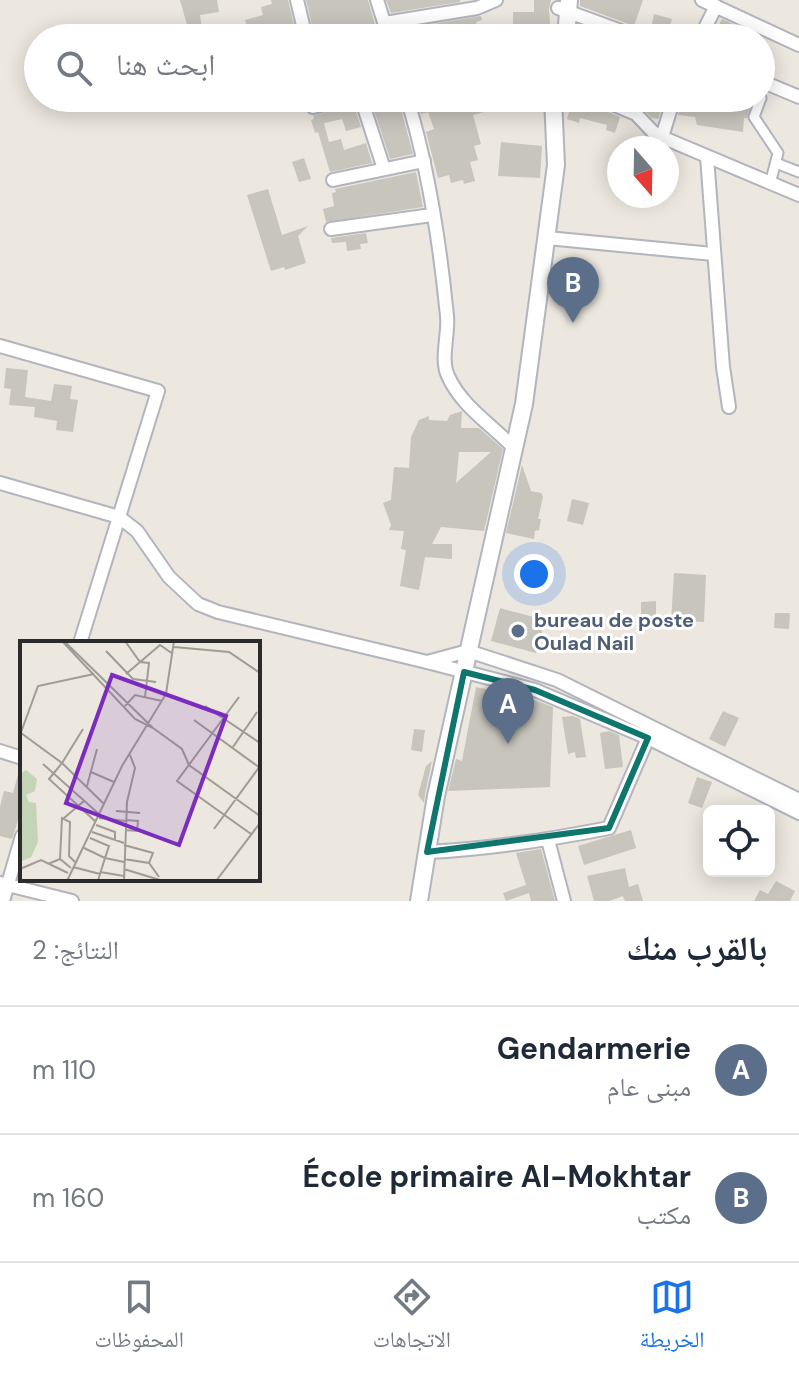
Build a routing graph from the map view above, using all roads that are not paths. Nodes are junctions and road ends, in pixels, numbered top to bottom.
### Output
1 (297, 0) edge
2 (377, 0) edge
3 (496, 0) edge
4 (702, 0) edge
5 (718, 3) edge
6 (564, 5) edge
7 (303, 24) edge
8 (385, 24) edge
9 (414, 24) edge
10 (608, 24) edge
11 (707, 24) edge
12 (758, 24) edge
13 (775, 33) edge
14 (799, 45) edge
15 (775, 87) edge
16 (799, 97) edge
17 (366, 112) edge
18 (411, 112) edge
19 (554, 112) edge
20 (635, 112) edge
21 (670, 112) edge
22 (756, 112) edge
23 (660, 136) edge
24 (662, 136) edge
25 (679, 145) edge
26 (707, 157) junction
27 (424, 161) junction
28 (776, 163) junction
29 (384, 169) junction
30 (799, 172) edge
31 (333, 180) dead end
32 (770, 184) junction
33 (799, 195) edge
34 (432, 215) junction
35 (331, 229) dead end
36 (547, 238) junction
37 (713, 254) junction
38 (0, 346) edge
39 (729, 407) dead end
40 (514, 448) junction
41 (0, 483) edge
42 (119, 517) junction
43 (81, 641) edge
44 (468, 651) junction
45 (427, 662) junction
46 (464, 672) junction
47 (648, 738) junction
48 (0, 751) edge
49 (20, 757) edge
50 (799, 800) edge
51 (799, 813) edge
52 (548, 840) junction
53 (20, 841) edge
54 (427, 852) junction
55 (4, 884) edge
56 (3, 901) edge
57 (72, 901) edge
58 (419, 901) edge
59 (564, 901) edge

1 - 7 street
2 - 8 street
3 - 9 street
4 - 5 street
5 - 11 street
5 - 12 street
6 - 10 street
13 - 14 street
15 - 16 street
17 - 29 street
18 - 27 street
19 - 36 main road
20 - 23 street
21 - 24 street
22 - 28 street
25 - 26 street
26 - 32 street
26 - 37 street
27 - 29 street
27 - 34 street
28 - 30 street
28 - 32 street
29 - 31 street
32 - 33 street
34 - 35 street
34 - 40 street
36 - 37 street
36 - 40 main road
37 - 39 street
38 - 42 street
40 - 44 main road
41 - 42 street
42 - 43 street
42 - 45 street
44 - 45 street
44 - 46 main road
44 - 50 street
45 - 46 street
46 - 47 street
46 - 54 main road
47 - 51 street
47 - 52 street
48 - 49 street
52 - 54 street
52 - 59 street
53 - 55 street
54 - 58 main road
55 - 56 street
55 - 57 street

